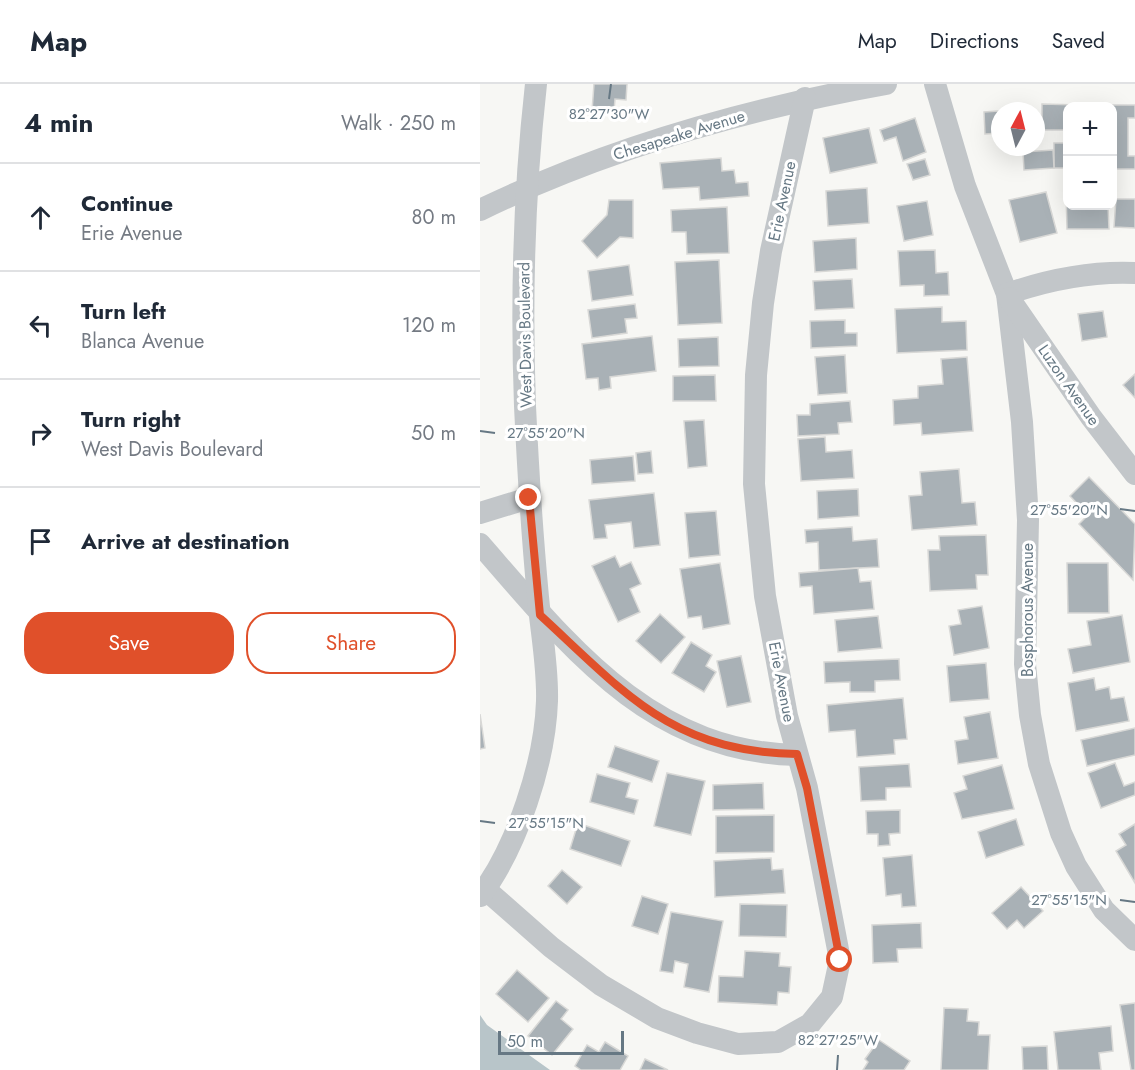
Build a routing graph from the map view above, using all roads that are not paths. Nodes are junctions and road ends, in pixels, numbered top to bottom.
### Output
1 (536, 84) edge
2 (886, 84) edge
3 (935, 84) edge
4 (805, 98) junction
5 (527, 188) junction
6 (480, 210) edge
7 (1135, 273) edge
8 (1007, 294) junction
9 (1135, 474) edge
10 (529, 498) junction
11 (480, 513) edge
12 (480, 544) edge
13 (540, 615) junction
14 (797, 754) junction
15 (483, 893) edge
16 (1135, 940) edge

1 - 5 street, West Davis Boulevard
2 - 4 street, Chesapeake Avenue
3 - 8 street, Bosphorous Avenue
4 - 5 street, Chesapeake Avenue
4 - 14 street, Erie Avenue
5 - 6 street, Chesapeake Avenue
5 - 10 street, West Davis Boulevard
7 - 8 street
8 - 9 street, Luzon Avenue
8 - 16 street, Bosphorous Avenue
10 - 11 street
10 - 13 street, West Davis Boulevard
12 - 13 street
13 - 14 street
13 - 15 street, West Davis Boulevard
14 - 15 street, Erie Avenue

